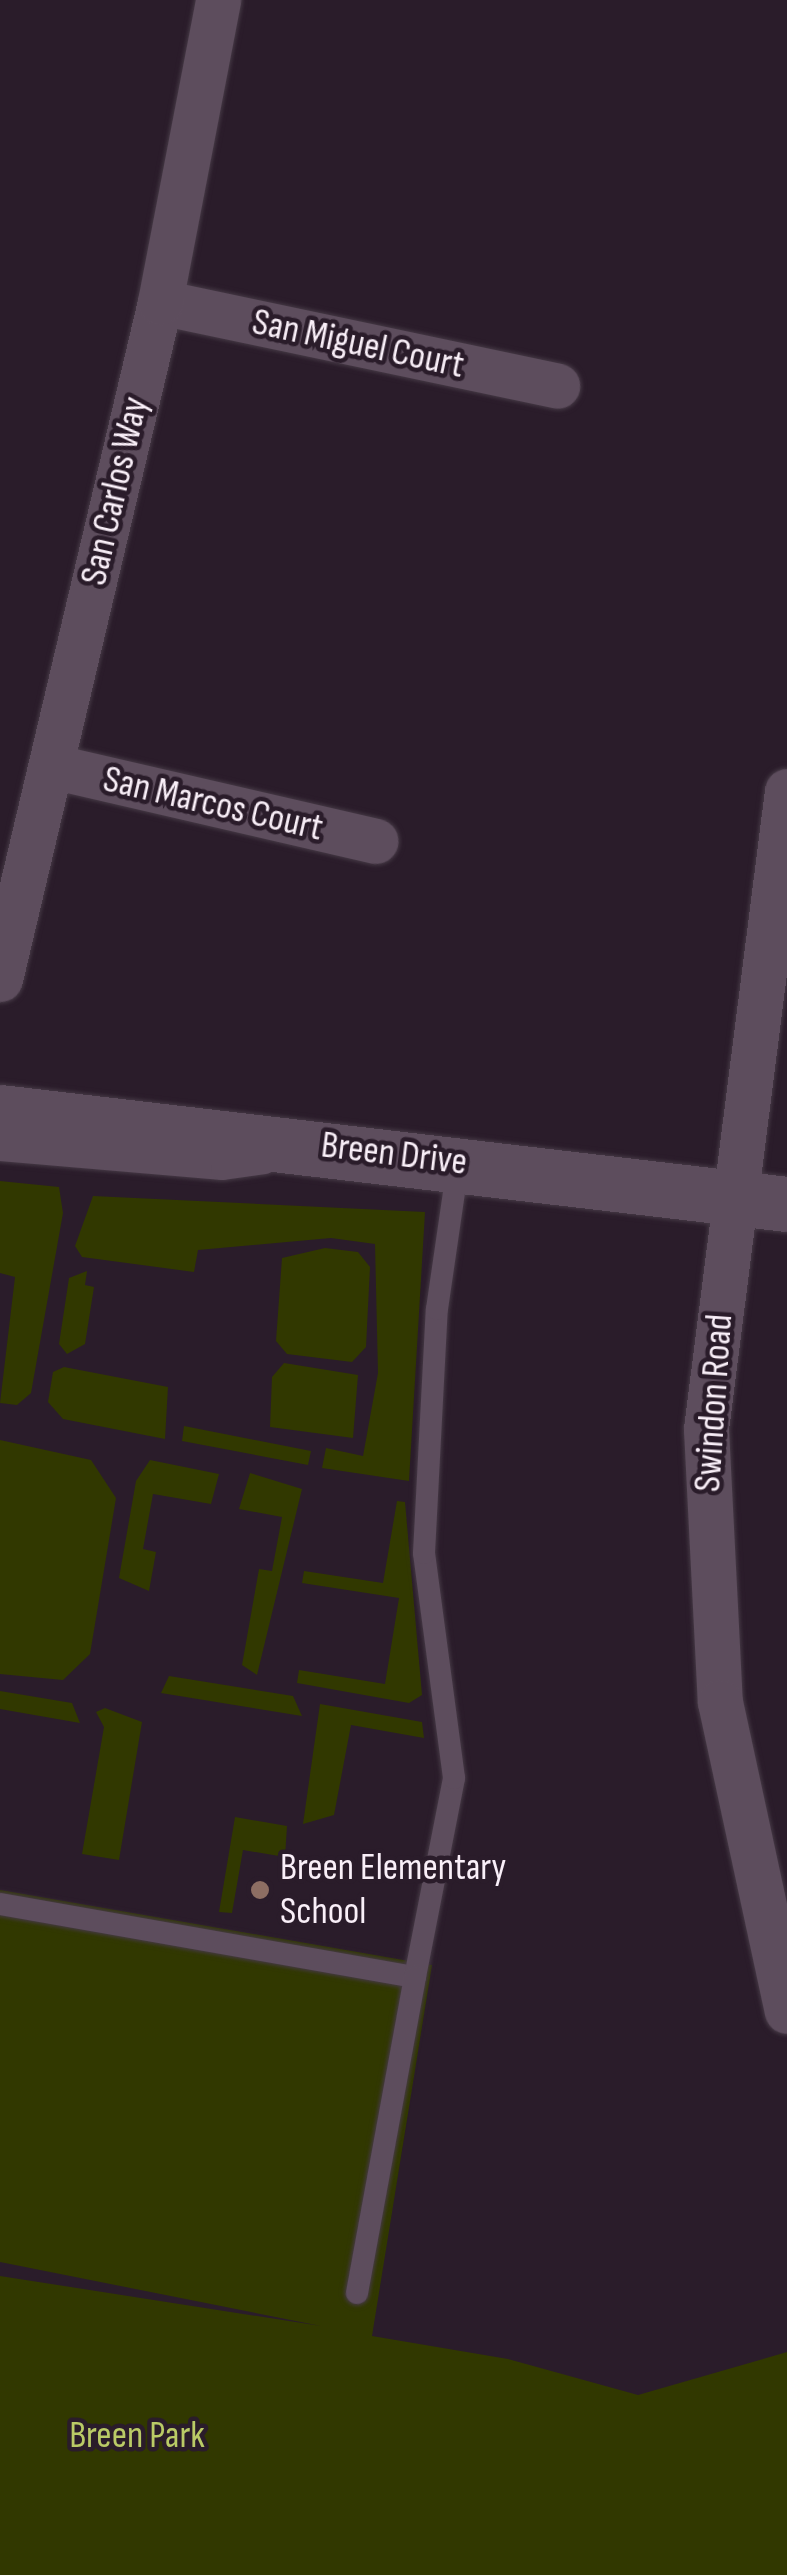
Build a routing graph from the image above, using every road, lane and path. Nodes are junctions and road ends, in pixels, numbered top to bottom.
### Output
1 (218, 0) edge
2 (160, 302) junction
3 (557, 386) dead end
4 (51, 766) junction
5 (787, 791) edge
6 (375, 842) dead end
7 (0, 979) edge
8 (0, 1112) edge
9 (0, 1150) edge
10 (361, 1150) junction
11 (458, 1162) junction
12 (734, 1199) junction
13 (787, 1204) edge
14 (0, 1904) edge
15 (415, 1977) junction
16 (787, 2011) edge
17 (357, 2293) dead end

1 - 2 street, San Carlos Way
2 - 3 street, San Miguel Court
2 - 4 street, San Carlos Way
4 - 6 street, San Marcos Court
4 - 7 street, San Carlos Way
5 - 12 street, Swindon Road
8 - 10 street, Breen Drive
9 - 10 lane
10 - 11 street, Breen Drive
11 - 12 street, Breen Drive
11 - 15 lane
12 - 13 street, Breen Drive
12 - 16 street, Swindon Road
14 - 15 lane
15 - 17 lane

